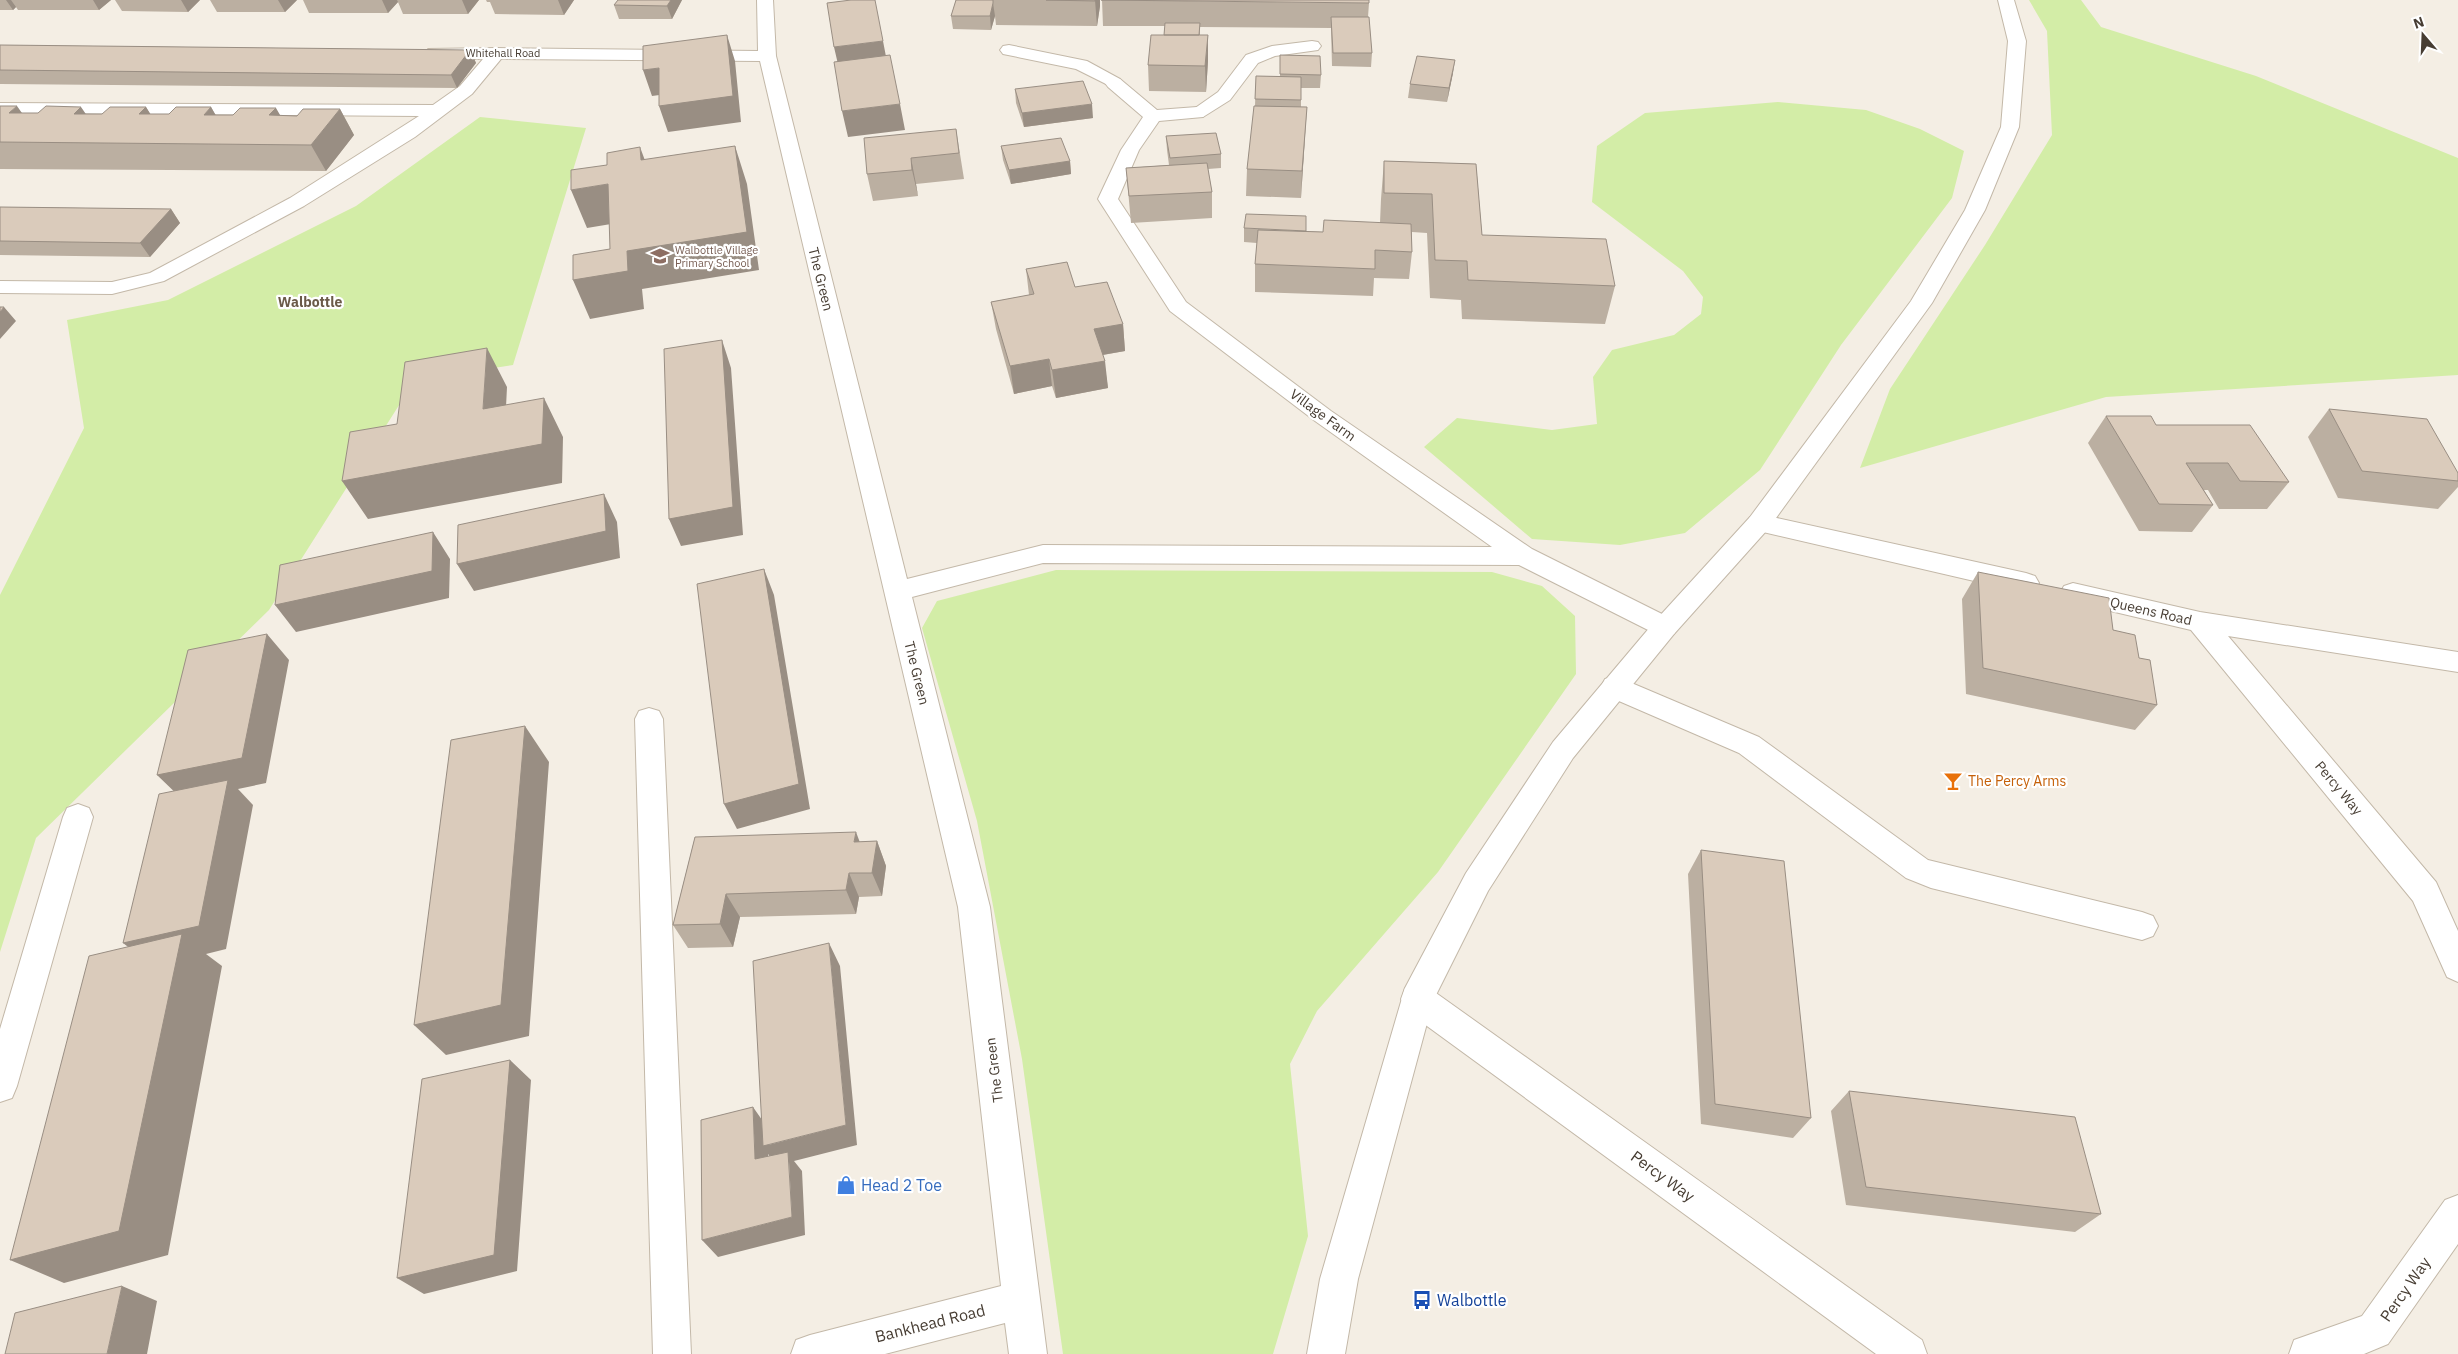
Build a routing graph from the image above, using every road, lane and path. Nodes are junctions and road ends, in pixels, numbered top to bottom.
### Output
1 (764, 0) edge
2 (2006, 0) edge
3 (1312, 46) dead end
4 (1010, 50) dead end
5 (418, 53) edge
6 (497, 54) junction
7 (767, 56) junction
8 (0, 108) edge
9 (439, 111) junction
10 (1153, 116) junction
11 (0, 287) edge
12 (1759, 523) junction
13 (1523, 556) junction
14 (897, 591) junction
15 (2200, 622) junction
16 (1665, 627) junction
17 (2458, 662) edge
18 (1615, 687) junction
19 (649, 719) dead end
20 (78, 817) dead end
21 (2142, 926) dead end
22 (2458, 966) edge
23 (1417, 999) junction
24 (0, 1086) edge
25 (2458, 1214) edge
26 (1021, 1300) junction
27 (2317, 1353) edge
28 (672, 1354) edge
29 (810, 1354) edge
30 (1028, 1354) edge
31 (1326, 1354) edge
32 (1908, 1354) edge

1 - 7 street, The Green
2 - 12 street
3 - 10 street
4 - 10 street
5 - 6 street, Whitehall Road
6 - 7 street, Whitehall Road
6 - 9 street
7 - 14 street, The Green
8 - 9 street
9 - 11 street
10 - 13 street, Village Farm
12 - 15 street, Queens Road
12 - 16 street
13 - 14 street
13 - 16 street, Village Farm
14 - 26 street, The Green
15 - 17 street, Queens Road
15 - 22 street, Percy Way
16 - 18 street
18 - 21 street
18 - 23 street
19 - 28 street
20 - 24 street
23 - 31 street
23 - 32 street, Percy Way
25 - 27 street, Percy Way
26 - 29 street, Bankhead Road
26 - 30 street, The Green

